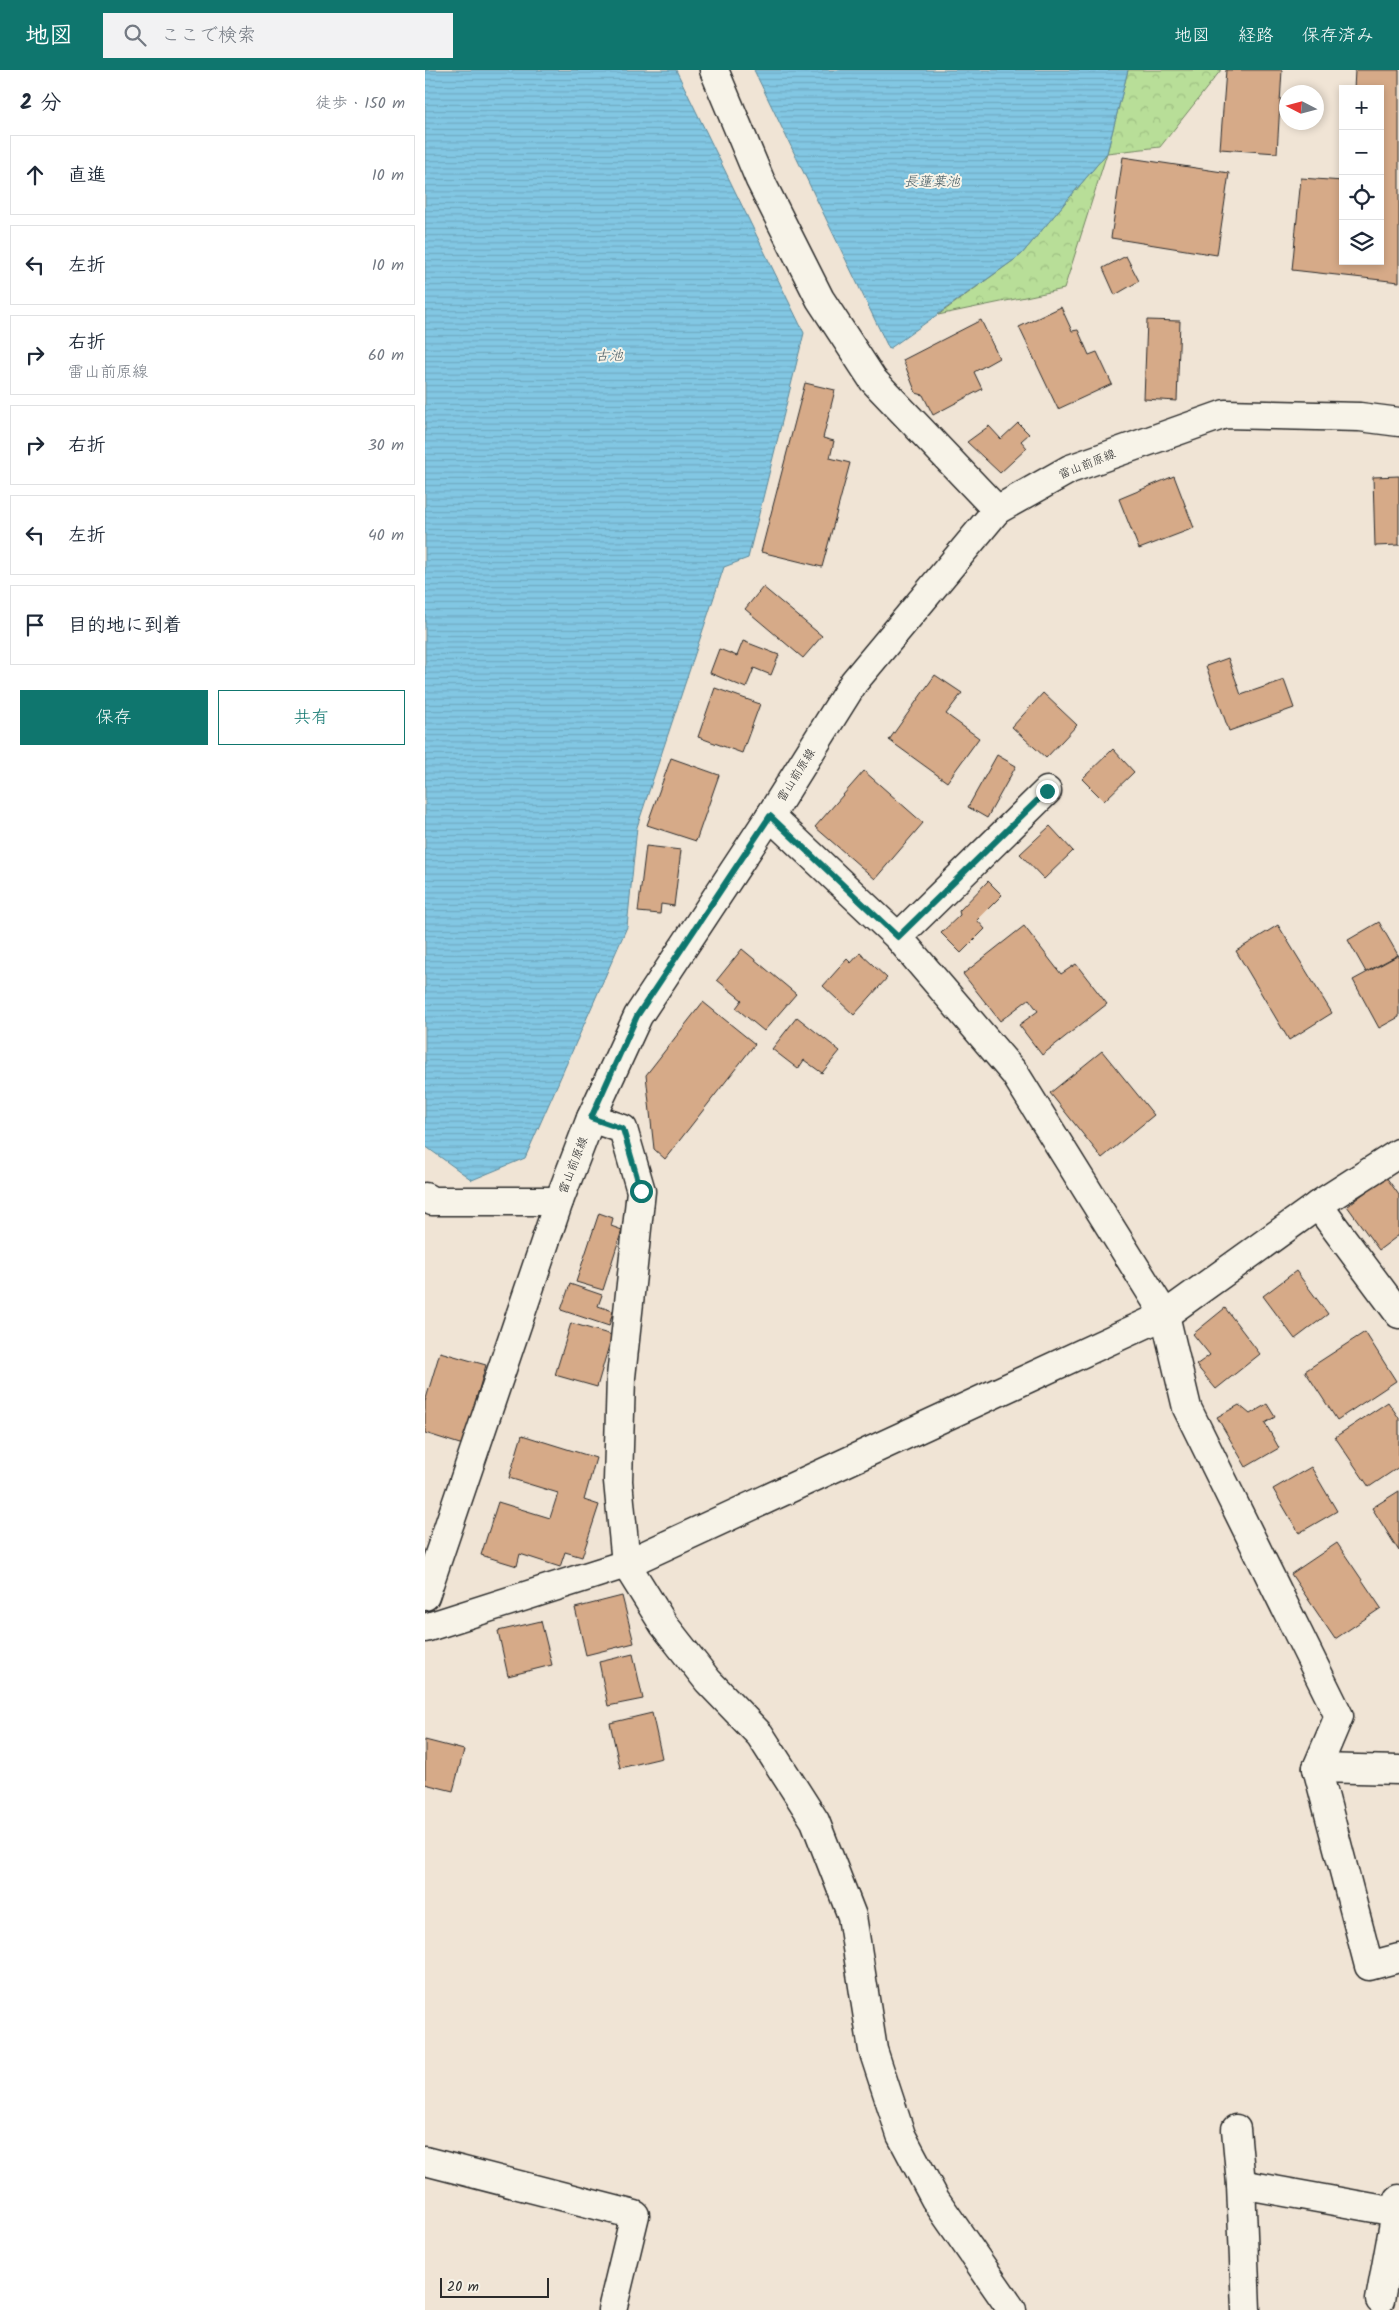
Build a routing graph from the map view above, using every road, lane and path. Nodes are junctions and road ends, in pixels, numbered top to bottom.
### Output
1 (715, 70) edge
2 (1399, 422) edge
3 (997, 510) junction
4 (1047, 791) dead end
5 (770, 816) junction
6 (898, 937) junction
7 (591, 1118) junction
8 (1399, 1153) edge
9 (425, 1197) edge
10 (559, 1201) junction
11 (1318, 1205) junction
12 (1399, 1314) edge
13 (1165, 1315) junction
14 (626, 1564) junction
15 (425, 1596) edge
16 (425, 1628) edge
17 (1317, 1768) junction
18 (1399, 1770) edge
19 (1399, 1958) edge
20 (1235, 2129) dead end
21 (425, 2161) edge
22 (1241, 2184) junction
23 (1398, 2206) edge
24 (1380, 2300) dead end
25 (612, 2310) edge
26 (1012, 2310) edge
27 (1246, 2310) edge

1 - 3 street
2 - 3 street, 雷山前原線
3 - 5 street, 雷山前原線
4 - 6 street
5 - 6 street
5 - 7 street, 雷山前原線
6 - 13 street
7 - 10 street, 雷山前原線
7 - 14 street
8 - 11 street
9 - 10 street
10 - 15 street, 雷山前原線
11 - 12 street
11 - 13 street
13 - 14 street
13 - 17 street
14 - 16 street
14 - 26 street
17 - 18 street
17 - 19 street
20 - 22 street
21 - 25 street
22 - 23 street
22 - 27 street
23 - 24 street

